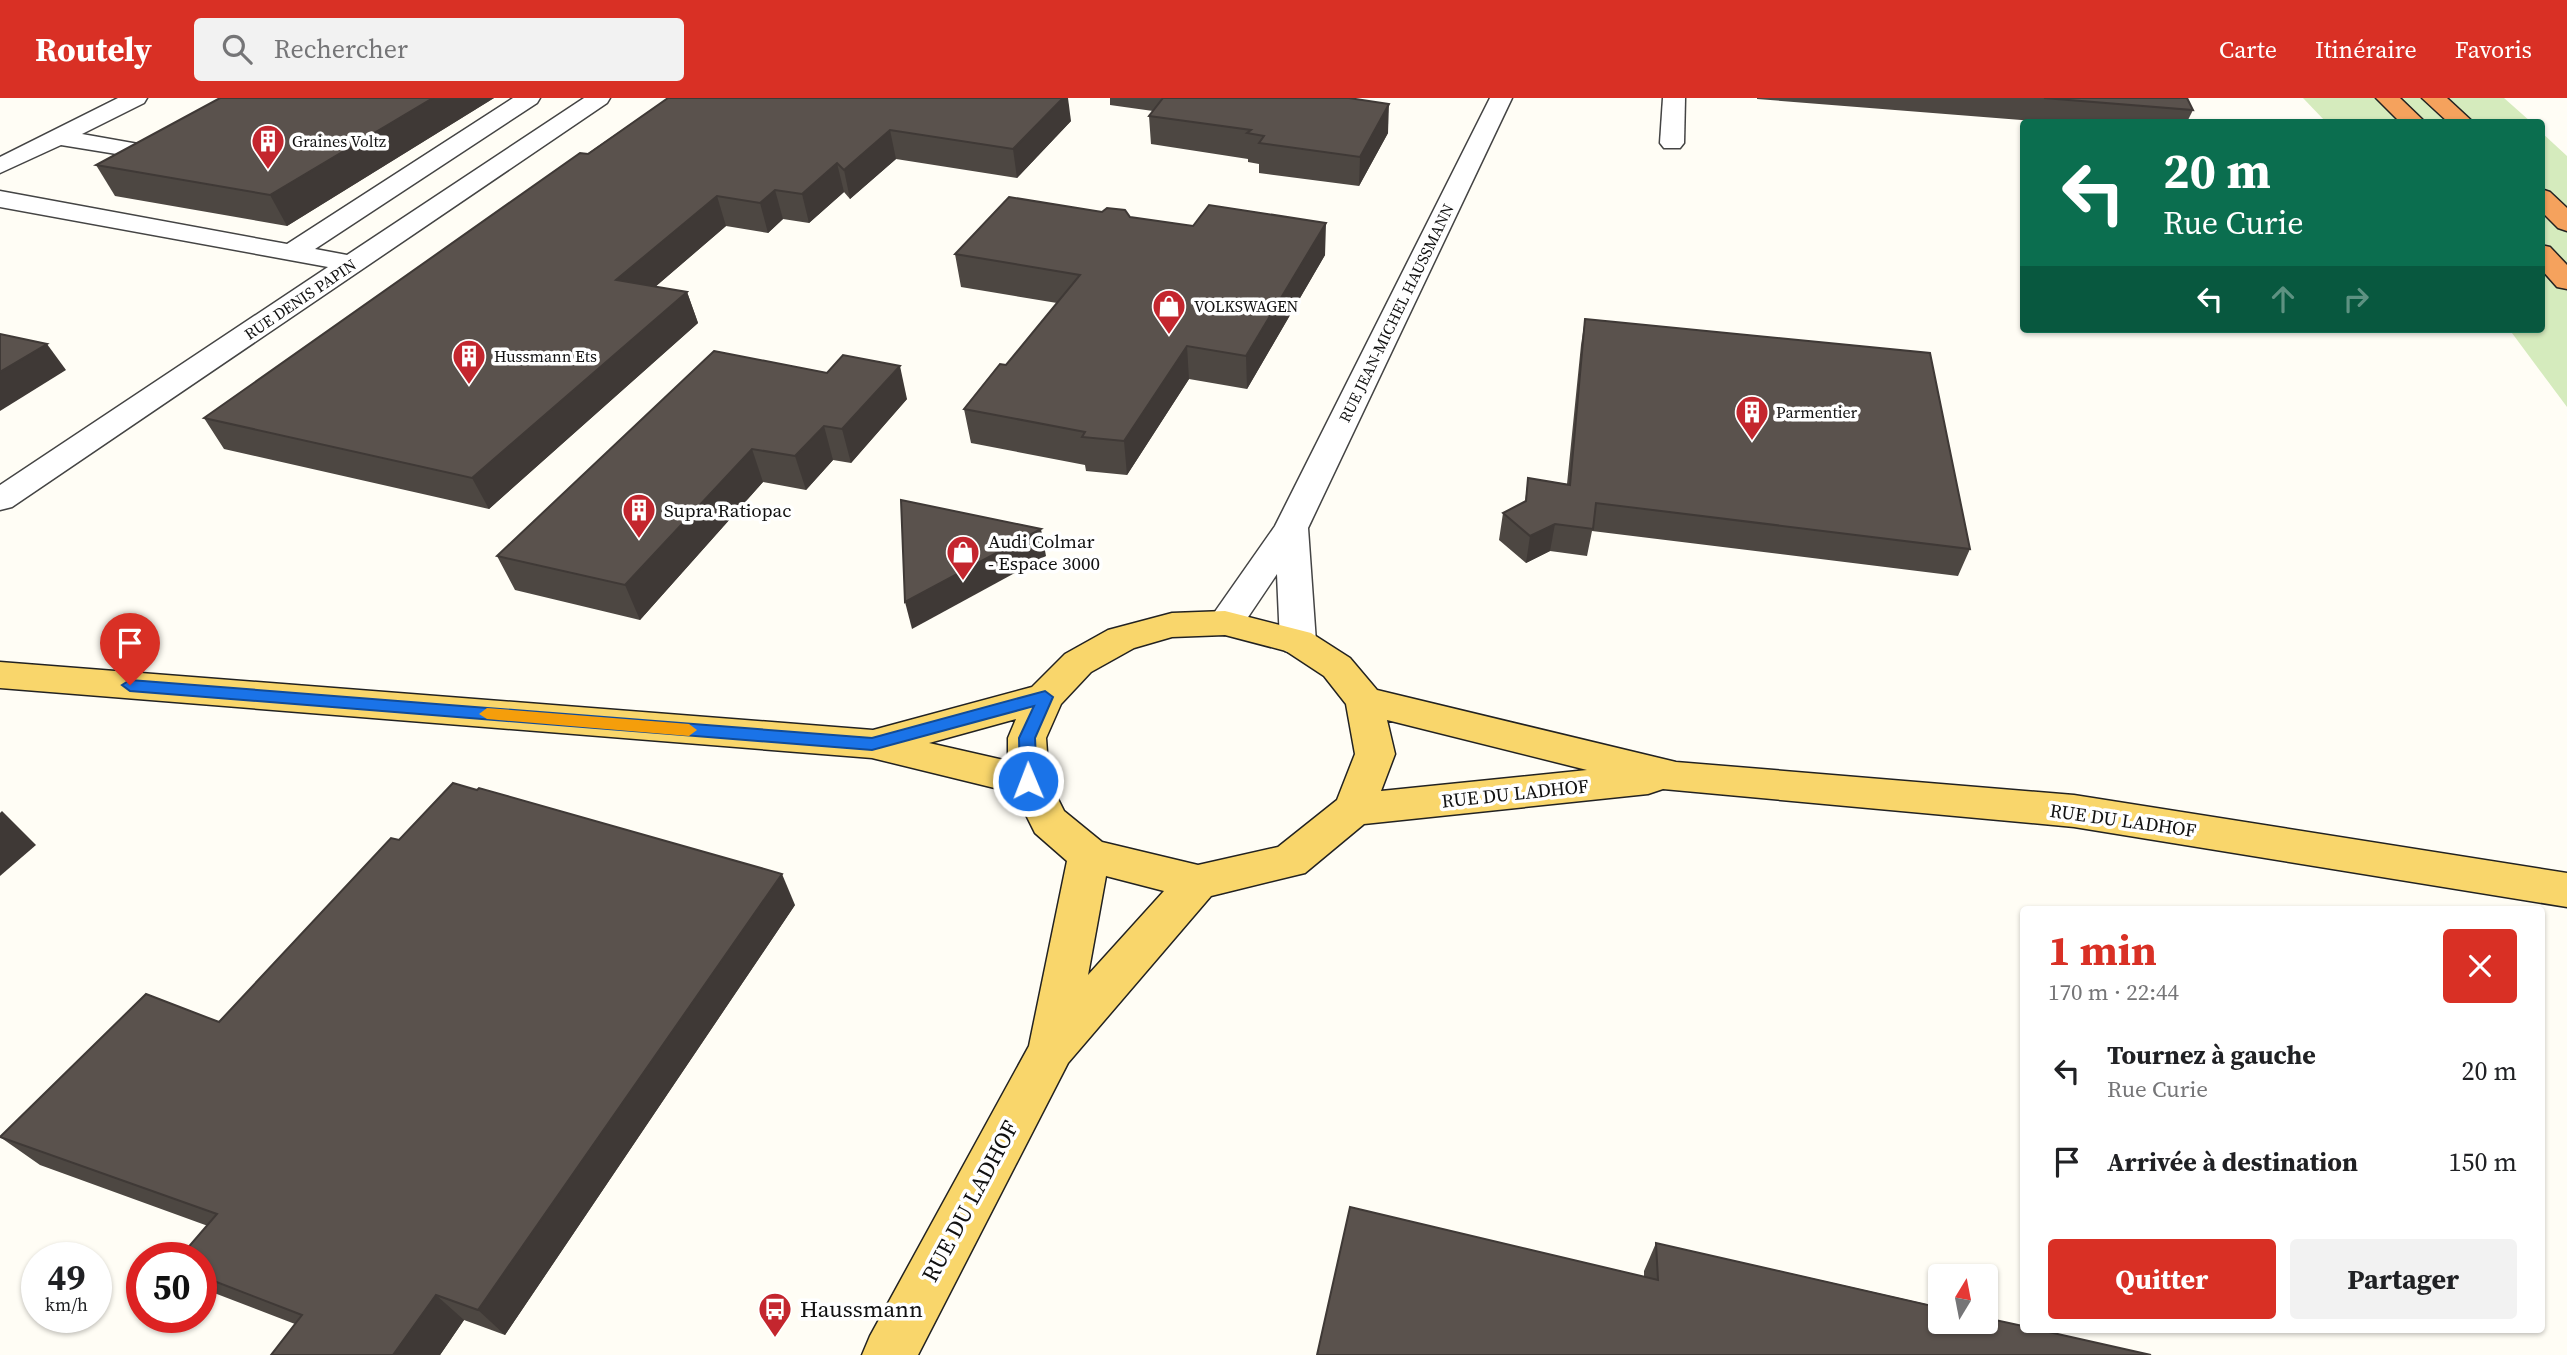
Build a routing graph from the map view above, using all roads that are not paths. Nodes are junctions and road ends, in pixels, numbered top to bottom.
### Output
1 (136, 98) edge
2 (529, 98) edge
3 (599, 98) edge
4 (1501, 98) edge
5 (1674, 98) edge
6 (2387, 98) edge
7 (2433, 98) edge
8 (2410, 119) edge
9 (2458, 119) edge
10 (58, 137) junction
11 (1672, 143) dead end
12 (135, 150) edge
13 (0, 166) edge
14 (0, 199) edge
15 (2545, 201) edge
16 (2567, 223) edge
17 (291, 253) junction
18 (2545, 257) edge
19 (353, 264) junction
20 (2567, 281) edge
21 (0, 500) edge
22 (1290, 527) junction
23 (1225, 623) junction
24 (1298, 642) junction
25 (0, 675) edge
26 (1045, 697) junction
27 (1364, 701) junction
28 (872, 744) junction
29 (1676, 777) junction
30 (1028, 781) junction
31 (1354, 809) junction
32 (1089, 855) junction
33 (1198, 881) junction
34 (2567, 890) edge
35 (1052, 1048) junction
36 (889, 1355) edge

1 - 10 street
2 - 17 street
3 - 19 street, RUE DENIS PAPIN
4 - 22 street, RUE JEAN-MICHEL HAUSSMANN
5 - 11 street
6 - 8 highway
7 - 9 highway
10 - 12 street
10 - 13 street
14 - 17 street
15 - 16 highway
17 - 19 street
18 - 20 highway
19 - 21 street, RUE DENIS PAPIN
22 - 23 street, RUE JEAN-MICHEL HAUSSMANN
22 - 24 street
23 - 24 main road
23 - 26 main road
24 - 27 main road
25 - 28 main road
26 - 28 main road
26 - 30 main road
27 - 29 main road, RUE DU LADHOF
27 - 31 main road
28 - 30 main road
29 - 31 main road, RUE DU LADHOF
29 - 34 main road, RUE DU LADHOF
30 - 32 main road
31 - 33 main road
32 - 33 main road
32 - 35 main road, RUE DU LADHOF
33 - 35 main road, RUE DU LADHOF
35 - 36 main road, RUE DU LADHOF

